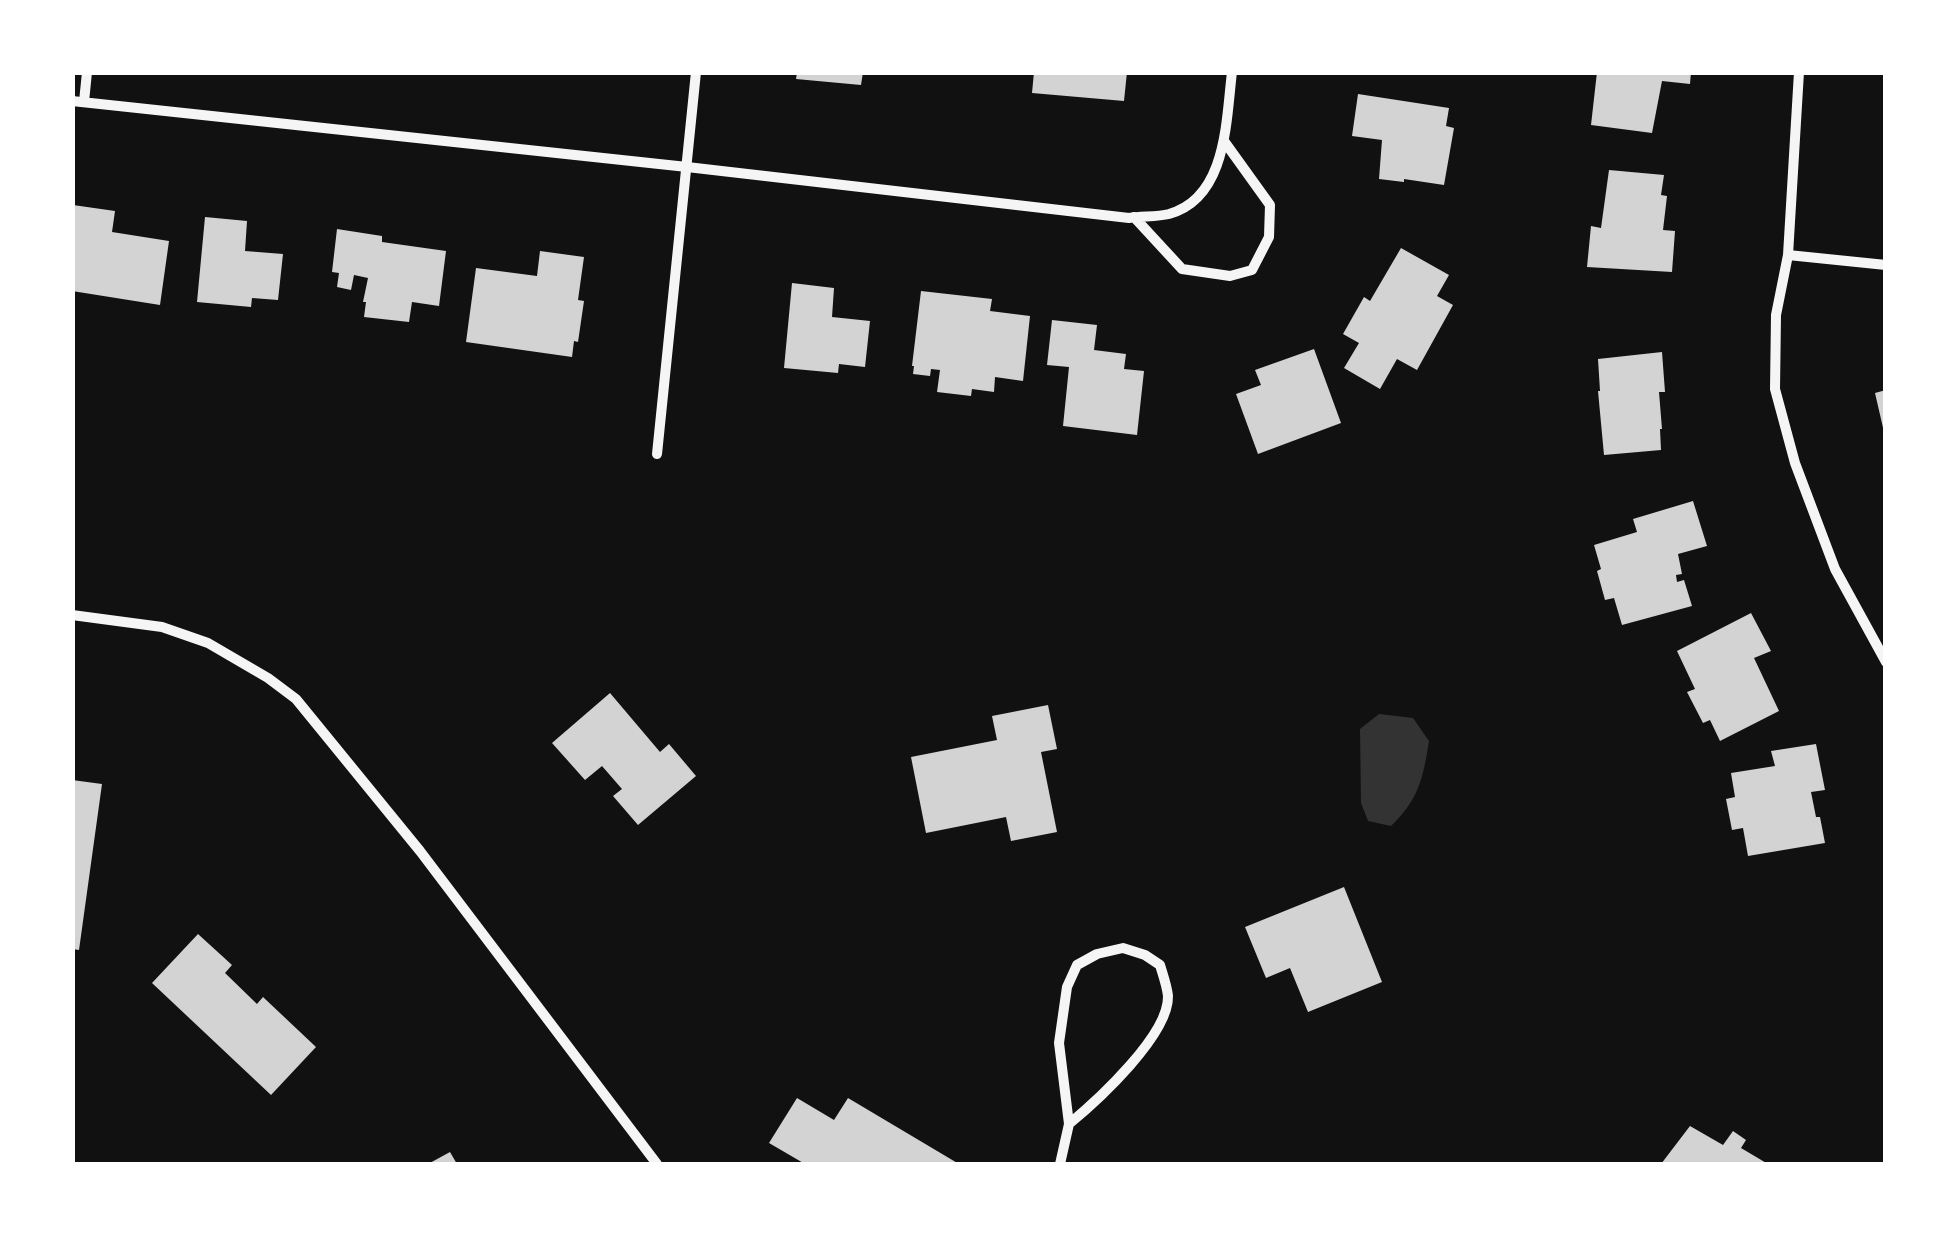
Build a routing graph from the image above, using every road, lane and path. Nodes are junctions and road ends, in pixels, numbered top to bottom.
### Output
1 (87, 72) edge
2 (696, 72) edge
3 (1232, 72) edge
4 (1799, 72) edge
5 (78, 102) edge
6 (1224, 140) junction
7 (687, 167) junction
8 (1134, 217) junction
9 (1788, 254) junction
10 (1886, 264) edge
11 (657, 454) dead end
12 (72, 615) edge
13 (1886, 662) edge
14 (1069, 1124) junction
15 (657, 1164) edge
16 (1060, 1164) edge

1 - 5 street
2 - 7 street
3 - 6 street
4 - 9 street
5 - 7 street
6 - 8 street
6 - 8 street
7 - 8 street
7 - 11 street
9 - 10 street
9 - 13 street
12 - 15 street
14 - 14 street
14 - 16 street

